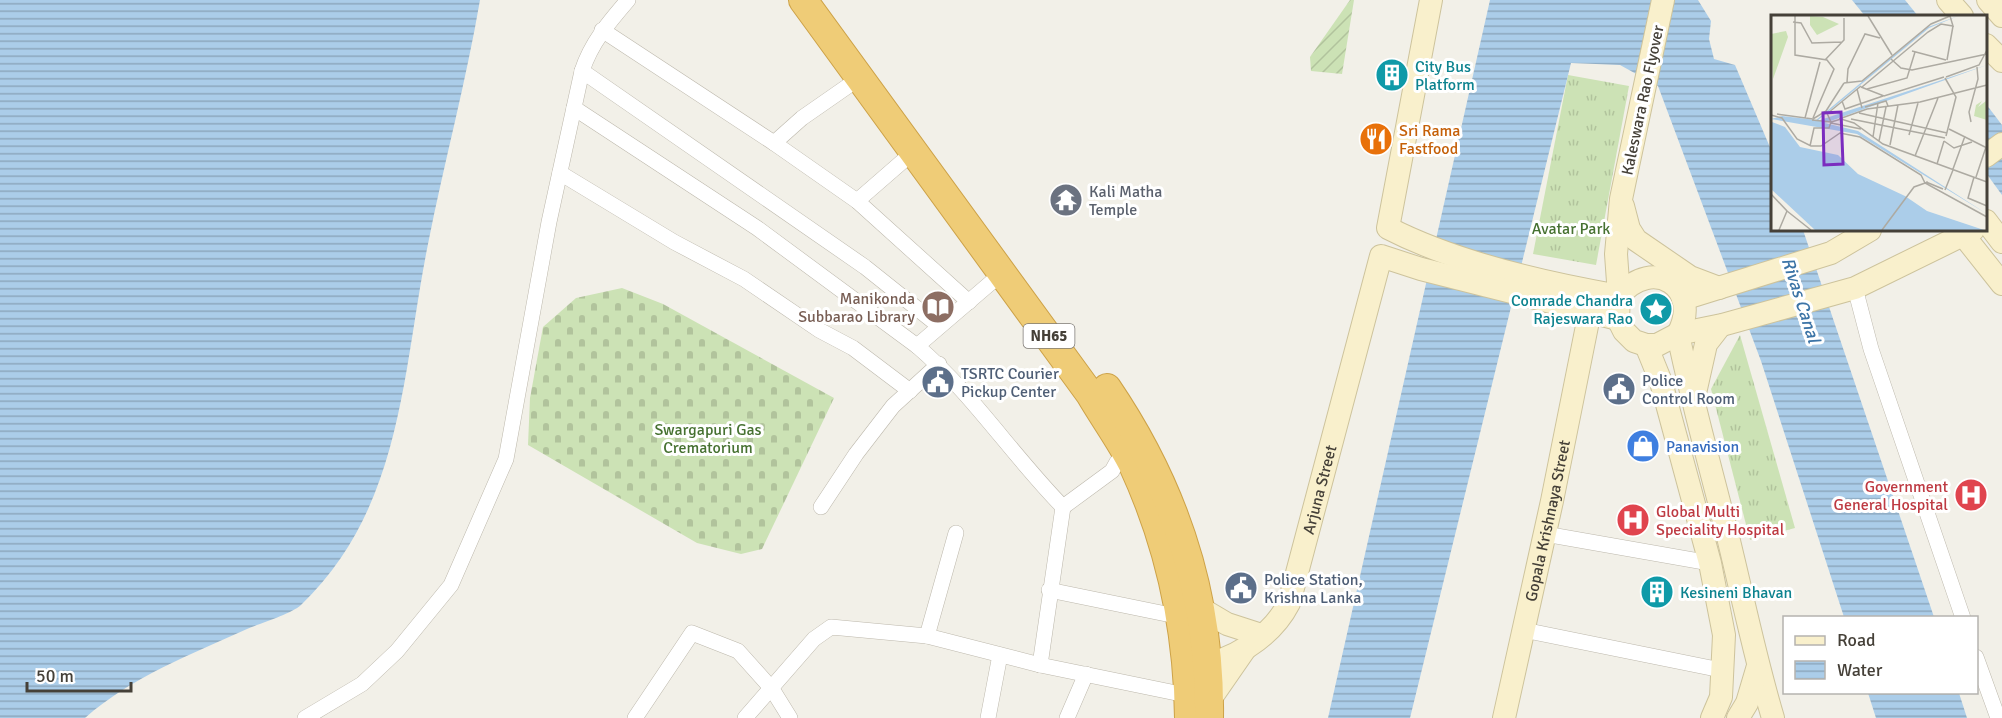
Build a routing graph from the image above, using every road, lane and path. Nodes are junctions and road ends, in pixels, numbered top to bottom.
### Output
1 (628, 0) edge
2 (789, 0) edge
3 (803, 0) edge
4 (826, 0) edge
5 (1431, 0) edge
6 (1663, 0) edge
7 (1948, 0) edge
8 (1988, 0) edge
9 (1961, 15) edge
10 (2002, 16) edge
11 (602, 30) junction
12 (1987, 46) edge
13 (2002, 61) edge
14 (582, 71) junction
15 (848, 86) junction
16 (574, 108) junction
17 (774, 143) junction
18 (2002, 144) edge
19 (1987, 155) edge
20 (903, 160) junction
21 (560, 173) junction
22 (1621, 199) junction
23 (857, 201) junction
24 (1993, 215) edge
25 (1868, 231) edge
26 (1969, 233) edge
27 (1636, 240) junction
28 (2002, 242) edge
29 (1423, 258) junction
30 (1617, 270) junction
31 (994, 280) junction
32 (2002, 284) edge
33 (1583, 290) junction
34 (1714, 290) junction
35 (1847, 291) junction
36 (1680, 293) junction
37 (1549, 296) junction
38 (1619, 296) junction
39 (969, 302) junction
40 (1618, 319) junction
41 (1588, 321) junction
42 (939, 326) junction
43 (1721, 326) junction
44 (1678, 334) junction
45 (1647, 345) junction
46 (917, 346) junction
47 (939, 364) junction
48 (1661, 382) junction
49 (910, 391) junction
50 (1693, 404) junction
51 (1118, 462) junction
52 (821, 507) dead end
53 (1063, 507) junction
54 (956, 533) dead end
55 (1545, 534) junction
56 (1710, 562) junction
57 (1049, 590) junction
58 (1188, 612) junction
59 (1962, 616) edge
60 (1524, 630) junction
61 (927, 636) junction
62 (1255, 640) junction
63 (1000, 655) junction
64 (1978, 660) edge
65 (1040, 665) junction
66 (1758, 666) junction
67 (1721, 670) junction
68 (1086, 674) junction
69 (772, 689) junction
70 (1198, 694) edge
71 (1721, 697) junction
72 (1746, 713) edge
73 (305, 718) edge
74 (635, 718) edge
75 (746, 718) edge
76 (790, 718) edge
77 (988, 718) edge
78 (1067, 718) edge
79 (1178, 718) edge
80 (1504, 718) edge
81 (1712, 718) edge
82 (1773, 718) edge
83 (1998, 718) edge

1 - 11 street
2 - 15 street
3 - 70 highway, NH65
4 - 58 highway, NH65
5 - 29 street
6 - 22 street, Kaleswara Rao Flyover
7 - 9 street
8 - 10 street
11 - 14 street
11 - 17 street
12 - 13 street
14 - 16 street
14 - 42 street
15 - 17 street
15 - 20 street
16 - 21 street
16 - 46 street
17 - 23 street
18 - 19 street
20 - 23 street
20 - 31 street
21 - 49 street
21 - 73 street
22 - 27 street
22 - 30 street, Kaleswara Rao Flyover
23 - 39 street
24 - 28 street
25 - 34 street
26 - 32 street
26 - 35 street
27 - 34 street
27 - 36 street
29 - 37 street
29 - 62 street, Arjuna Street
30 - 33 street
30 - 38 street, Kaleswara Rao Flyover
31 - 39 street
31 - 51 street
33 - 37 street
33 - 38 street
34 - 36 street
35 - 43 street
35 - 59 street
36 - 38 street
36 - 44 street
37 - 40 street
37 - 41 street
38 - 40 street
39 - 42 street
40 - 45 street
41 - 48 street
41 - 55 street, Gopala Krishnaya Street
42 - 46 street
43 - 44 street
43 - 50 street
44 - 45 street
44 - 50 street
45 - 48 street
46 - 47 street
47 - 49 street
47 - 53 street
48 - 56 street
49 - 52 street
50 - 66 street
51 - 53 street
51 - 58 street
53 - 57 street
54 - 61 street
55 - 56 street
55 - 60 street, Gopala Krishnaya Street
56 - 67 street
57 - 58 street
57 - 65 street
58 - 62 street
58 - 70 highway, NH65
58 - 70 street
60 - 67 street
60 - 80 street, Gopala Krishnaya Street
61 - 63 street
61 - 69 street
62 - 70 street
62 - 70 street, Arjuna Street
63 - 65 street
63 - 77 street
64 - 83 street
65 - 68 street
66 - 72 street
66 - 82 street
67 - 71 street
68 - 70 street
68 - 78 street
69 - 74 street
69 - 75 street
69 - 76 street
70 - 79 street
71 - 72 street
71 - 81 street

